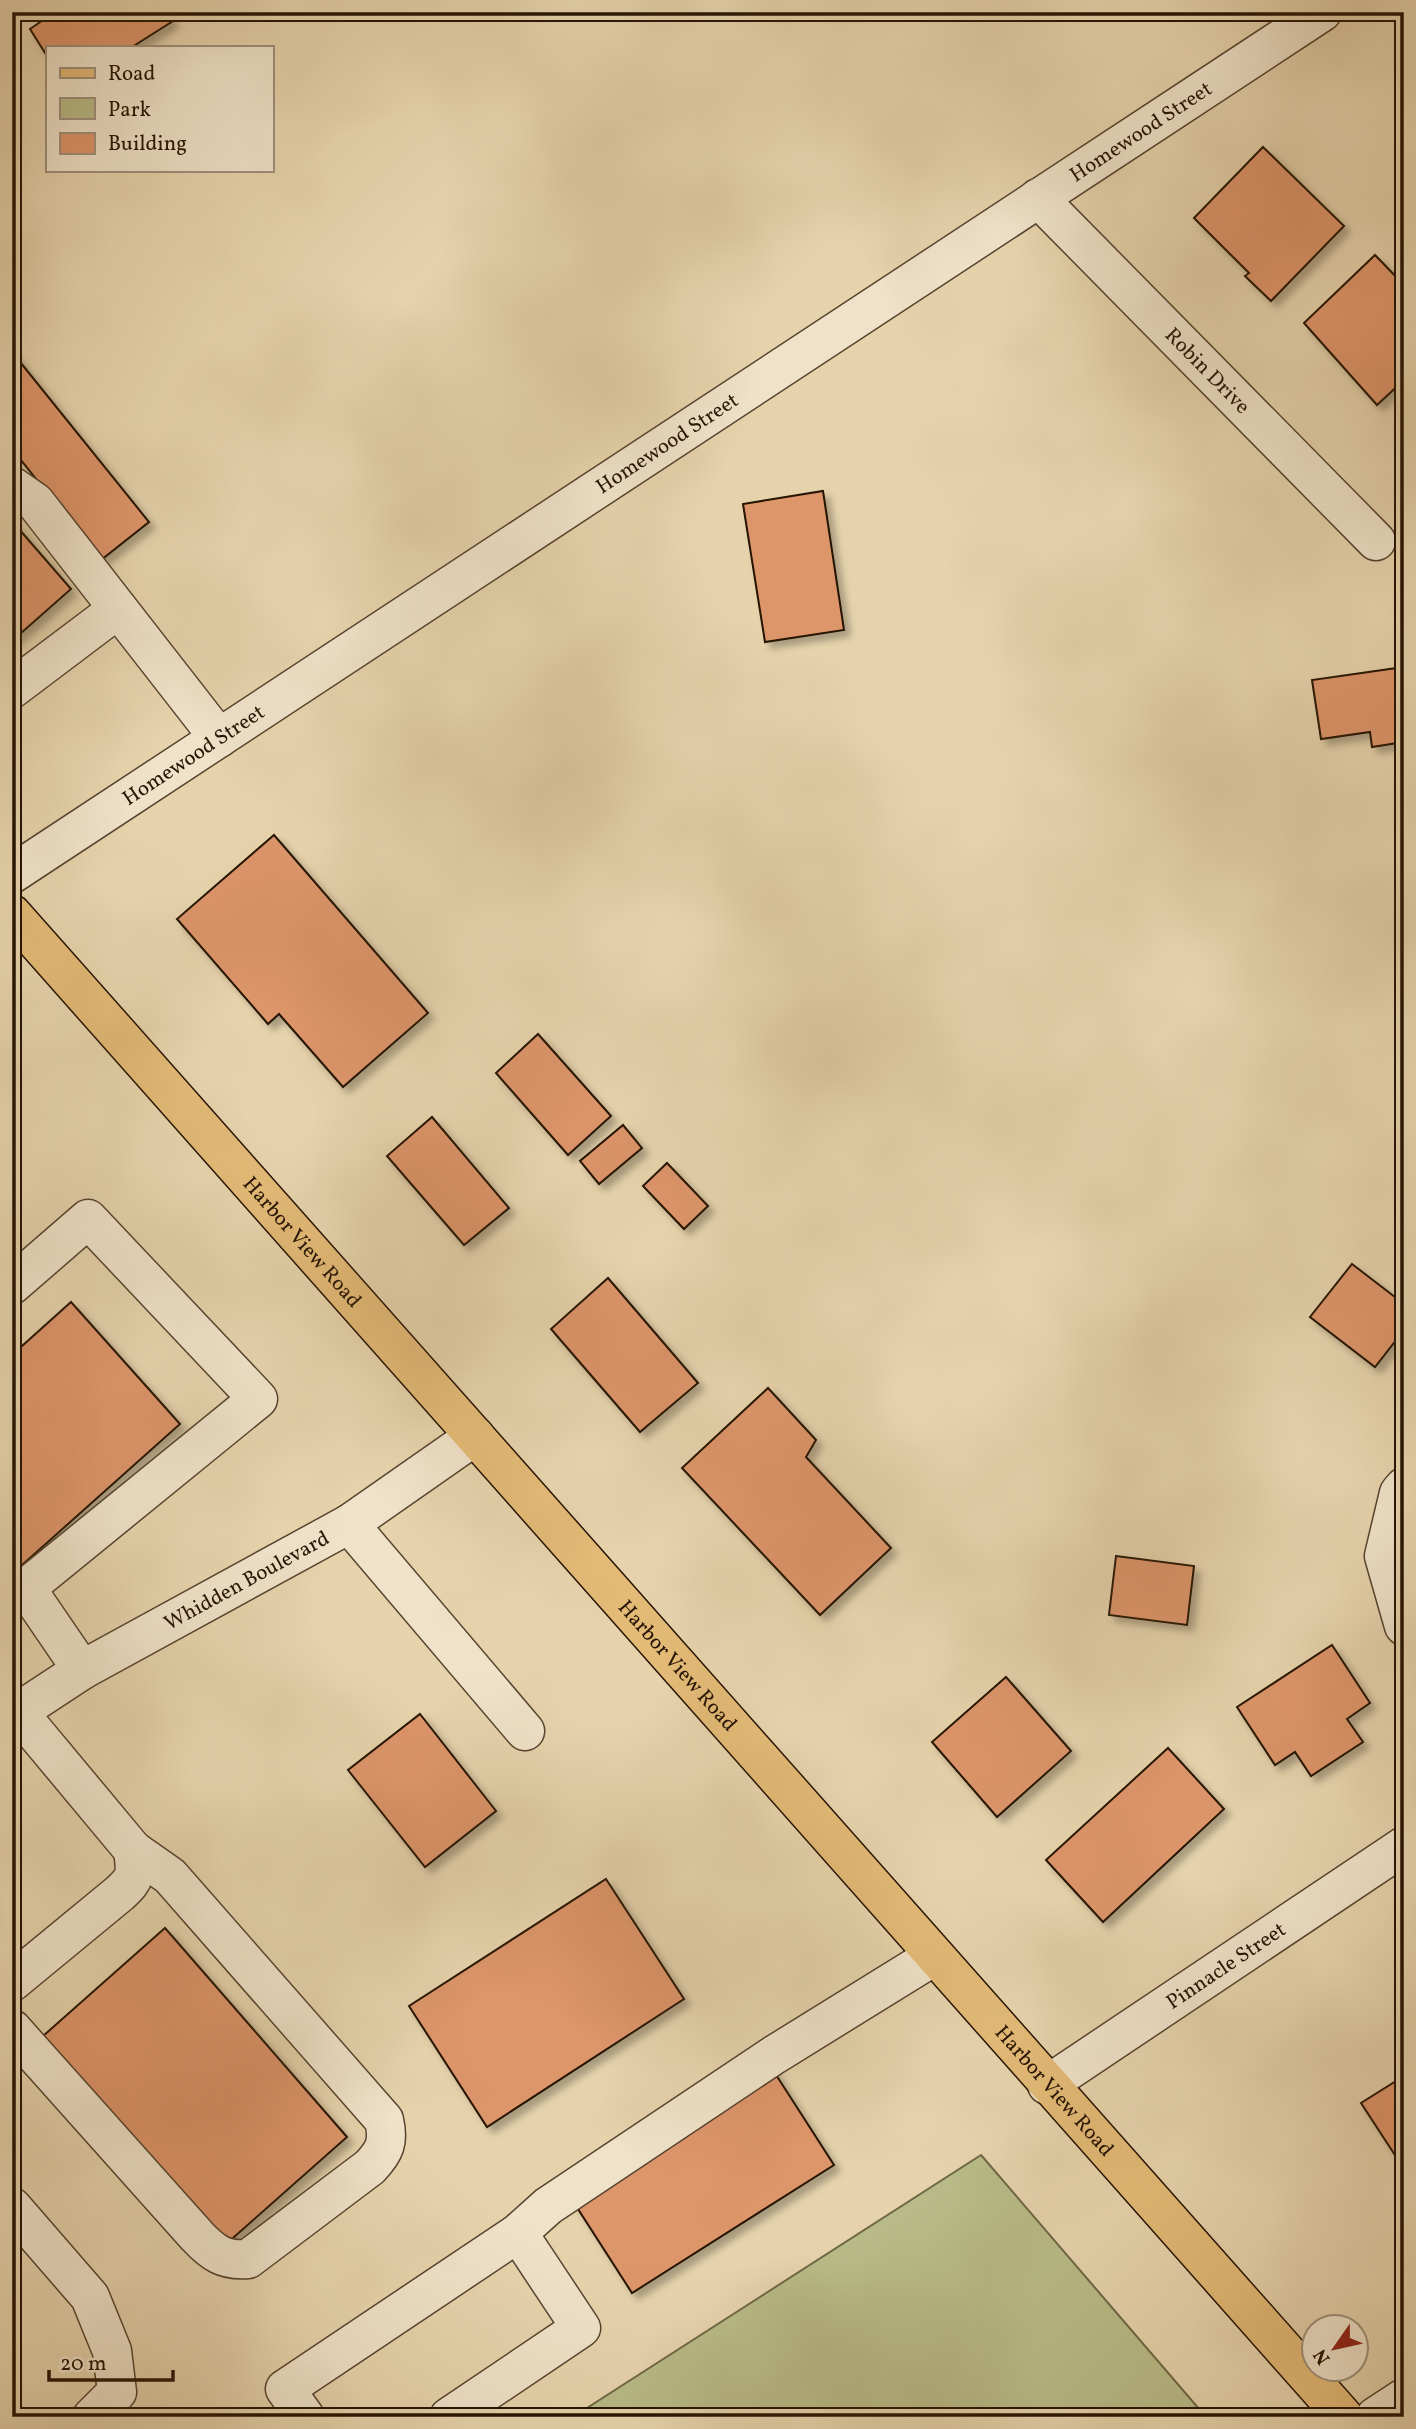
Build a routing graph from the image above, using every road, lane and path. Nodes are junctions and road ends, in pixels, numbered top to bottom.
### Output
1 (1322, 12) edge
2 (1038, 198) junction
3 (12, 486) edge
4 (1377, 541) dead end
5 (118, 609) junction
6 (12, 689) edge
7 (219, 738) junction
8 (12, 874) edge
9 (12, 914) edge
10 (12, 1285) edge
11 (475, 1436) junction
12 (1404, 1487) edge
13 (349, 1524) junction
14 (19, 1593) edge
15 (1404, 1626) edge
16 (82, 1670) junction
17 (15, 1714) edge
18 (525, 1731) dead end
19 (1404, 1846) edge
20 (133, 1850) junction
21 (934, 1956) junction
22 (12, 1982) edge
23 (12, 2029) edge
24 (1047, 2085) junction
25 (12, 2207) edge
26 (519, 2233) junction
27 (1404, 2398) edge
28 (92, 2417) edge
29 (304, 2417) edge
30 (449, 2417) edge
31 (1343, 2417) edge
32 (1375, 2417) edge

1 - 2 street, Homewood Street
2 - 4 street, Robin Drive
2 - 7 street, Homewood Street
3 - 5 street
5 - 6 street
5 - 7 street
7 - 8 street, Homewood Street
9 - 11 main road, Harbor View Road
10 - 14 street
11 - 13 street, Whidden Boulevard
11 - 21 main road, Harbor View Road
12 - 15 street
13 - 16 street, Whidden Boulevard
13 - 18 street
14 - 16 street
16 - 17 street, Whidden Boulevard
17 - 20 street
19 - 24 street, Pinnacle Street
20 - 22 street
20 - 23 street
21 - 24 main road, Harbor View Road
21 - 26 street
24 - 31 main road, Harbor View Road
25 - 28 street
26 - 29 street
26 - 30 street
27 - 32 street

